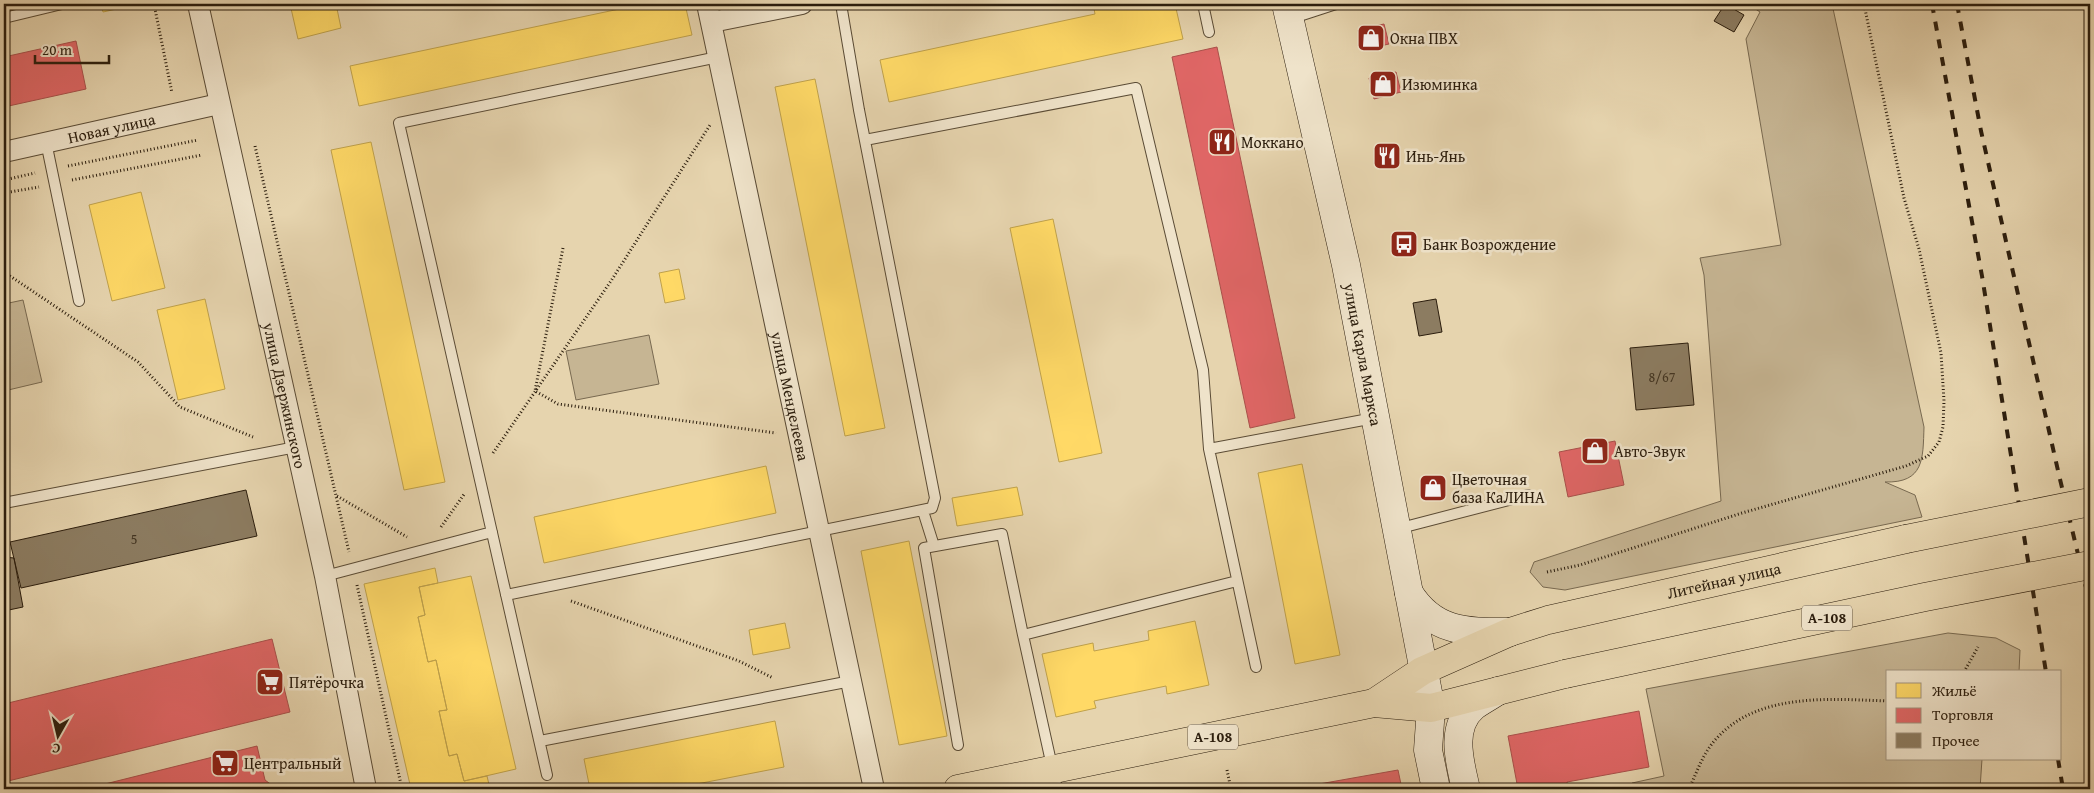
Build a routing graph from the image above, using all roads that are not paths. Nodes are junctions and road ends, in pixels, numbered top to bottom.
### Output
1 (62, 4) edge
2 (198, 4) edge
3 (802, 4) edge
4 (841, 4) edge
5 (1203, 4) edge
6 (1336, 4) edge
7 (1288, 12) edge
8 (710, 13) edge
9 (4, 18) edge
10 (1209, 32) dead end
11 (718, 57) junction
12 (220, 104) junction
13 (865, 140) junction
14 (46, 142) junction
15 (4, 152) edge
16 (79, 301) dead end
17 (1375, 417) junction
18 (296, 448) junction
19 (1209, 449) junction
20 (1528, 495) dead end
21 (2090, 502) edge
22 (4, 503) edge
23 (923, 511) junction
24 (1396, 529) junction
25 (819, 531) junction
26 (492, 532) junction
27 (934, 546) junction
28 (2090, 565) edge
29 (325, 576) junction
30 (1237, 582) junction
31 (1408, 590) junction
32 (506, 595) junction
33 (1510, 632) junction
34 (1023, 635) junction
35 (1256, 667) dead end
36 (1422, 671) junction
37 (851, 681) junction
38 (1498, 691) junction
39 (1374, 703) junction
40 (1431, 708) junction
41 (540, 741) junction
42 (958, 745) dead end
43 (1458, 749) junction
44 (547, 775) dead end
45 (1055, 779) edge
46 (366, 789) edge
47 (874, 789) edge
48 (958, 789) edge
49 (1436, 789) edge
50 (1466, 789) edge

1 - 9 lane
2 - 12 street, улица Дзержинского
3 - 8 street
4 - 13 lane
5 - 10 lane
6 - 7 lane
7 - 17 street, улица Карла Маркса
8 - 11 street, улица Менделеева
11 - 25 street, улица Менделеева
11 - 26 lane
12 - 14 street, Новая улица
12 - 18 street, улица Дзержинского
13 - 19 lane
13 - 23 lane
14 - 15 street, Новая улица
14 - 16 lane
17 - 19 lane
17 - 24 street, улица Карла Маркса
18 - 22 lane
18 - 29 street, улица Дзержинского
19 - 30 lane
20 - 24 lane
21 - 33 highway, Литейная улица / А-108, bridge
23 - 25 lane
23 - 27 lane
24 - 31 street, улица Карла Маркса
25 - 32 lane
25 - 37 street, улица Менделеева
26 - 29 lane
26 - 32 lane
27 - 34 lane
27 - 42 lane
28 - 38 highway, Литейная улица / А-108, bridge
29 - 46 street, улица Дзержинского
30 - 34 lane
30 - 35 lane
31 - 33 street, А-108
31 - 36 street, улица Карла Маркса
32 - 41 lane
33 - 36 highway, Литейная улица / А-108
34 - 45 lane
36 - 39 highway, Литейная улица / А-108
36 - 40 street, улица Карла Маркса
37 - 41 lane
37 - 47 street, улица Менделеева
38 - 40 highway, Литейная улица / А-108
38 - 43 street, улица Карла Маркса
39 - 40 highway, Литейная улица / А-108
39 - 45 highway, Литейная улица / А-108
40 - 43 street, улица Карла Маркса
40 - 49 street, улица Карла Маркса
41 - 44 lane
43 - 50 street, улица Карла Маркса
45 - 48 highway, Литейная улица / А-108

